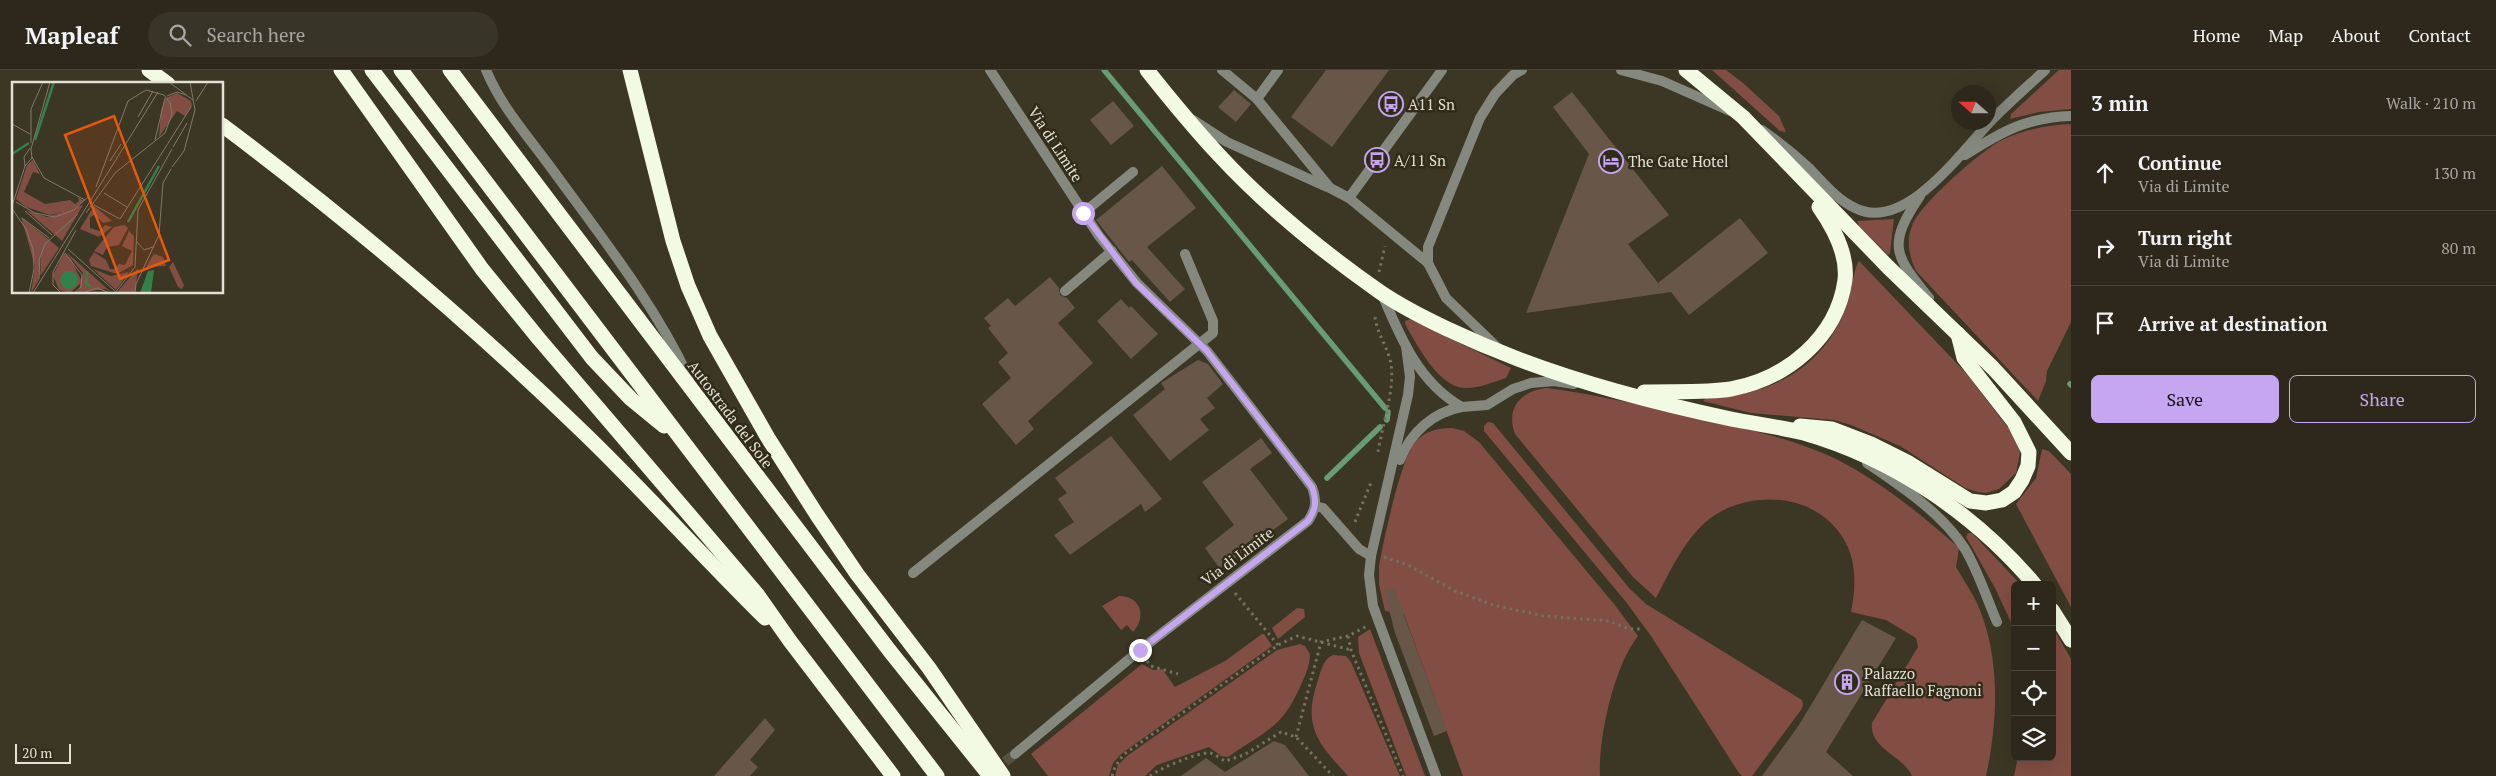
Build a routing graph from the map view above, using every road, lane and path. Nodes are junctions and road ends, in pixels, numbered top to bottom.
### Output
1 (149, 70) edge
2 (341, 70) edge
3 (372, 70) edge
4 (401, 70) edge
5 (450, 70) edge
6 (486, 70) edge
7 (630, 70) edge
8 (990, 70) edge
9 (1147, 70) edge
10 (1222, 70) edge
11 (1278, 70) edge
12 (1442, 70) edge
13 (1522, 70) edge
14 (1621, 70) edge
15 (1686, 70) edge
16 (2046, 70) edge
17 (165, 82) edge
18 (1257, 99) junction
19 (1184, 114) junction
20 (2071, 116) edge
21 (1742, 117) junction
22 (224, 127) edge
23 (1954, 162) junction
24 (1791, 170) junction
25 (1133, 172) dead end
26 (1330, 188) junction
27 (1922, 192) junction
28 (1348, 198) junction
29 (1082, 213) junction
30 (1112, 252) junction
31 (1185, 254) dead end
32 (1428, 263) junction
33 (1065, 291) dead end
34 (1381, 293) junction
35 (1957, 332) junction
36 (1199, 344) junction
37 (1406, 346) junction
38 (1503, 353) junction
39 (1618, 391) junction
40 (1388, 401) dead end
41 (702, 404) junction
42 (1462, 408) junction
43 (1763, 424) junction
44 (1841, 446) junction
45 (2071, 453) edge
46 (1378, 456) dead end
47 (697, 460) junction
48 (1374, 475) dead end
49 (1389, 486) junction
50 (1315, 506) junction
51 (1348, 537) junction
52 (1371, 558) junction
53 (913, 573) dead end
54 (2032, 581) edge
55 (1227, 582) junction
56 (2056, 616) edge
57 (1378, 620) junction
58 (1998, 622) dead end
59 (1640, 629) dead end
60 (1348, 636) junction
61 (2071, 640) edge
62 (790, 641) junction
63 (1322, 642) junction
64 (1278, 645) junction
65 (1140, 650) junction
66 (1351, 650) junction
67 (1178, 674) dead end
68 (1296, 737) junction
69 (863, 738) junction
70 (1015, 754) tunnel mouth
71 (885, 776) edge
72 (893, 776) edge
73 (937, 776) edge
74 (990, 776) edge
75 (1003, 776) edge
76 (1112, 776) edge
77 (1150, 776) edge
78 (1333, 776) edge
79 (1403, 776) edge
80 (1436, 776) edge

1 - 17 highway
2 - 62 highway
3 - 47 highway
4 - 47 highway
5 - 41 highway, Autostrada del Sole
6 - 41 street
7 - 75 highway
8 - 29 street, Via di Limite
9 - 19 highway
10 - 18 street
11 - 18 street
12 - 28 street
13 - 32 street
14 - 21 street
15 - 21 highway
16 - 23 street
18 - 26 street
19 - 26 street
19 - 34 highway
20 - 23 street
21 - 24 highway
21 - 27 street
22 - 62 highway
23 - 27 street
24 - 35 highway
24 - 39 highway
25 - 29 street
26 - 28 street
27 - 35 street
28 - 32 street
29 - 30 street, Via di Limite
30 - 33 street
30 - 36 street, Via di Limite
31 - 36 street
32 - 38 street
34 - 37 street
34 - 38 highway
35 - 43 highway
35 - 45 highway
36 - 50 street, Via di Limite
36 - 53 street
37 - 42 street
37 - 49 street
38 - 39 highway
39 - 42 street
39 - 43 highway
40 - 46 path
41 - 74 highway, Autostrada del Sole
42 - 49 street
43 - 44 highway
44 - 54 highway
44 - 58 street
47 - 73 highway
48 - 51 path
49 - 52 street
50 - 51 street
50 - 55 street, Via di Limite
51 - 52 street
52 - 57 street
52 - 59 path
55 - 64 path
55 - 65 street, Via di Limite
56 - 61 highway
57 - 60 path
57 - 80 street
60 - 63 path
60 - 66 path
62 - 69 highway
63 - 64 path
63 - 66 path
63 - 68 path
64 - 76 path
65 - 67 path
65 - 70 street, Via di Limite
66 - 79 path
68 - 77 path
68 - 78 path
69 - 71 highway
69 - 72 highway

